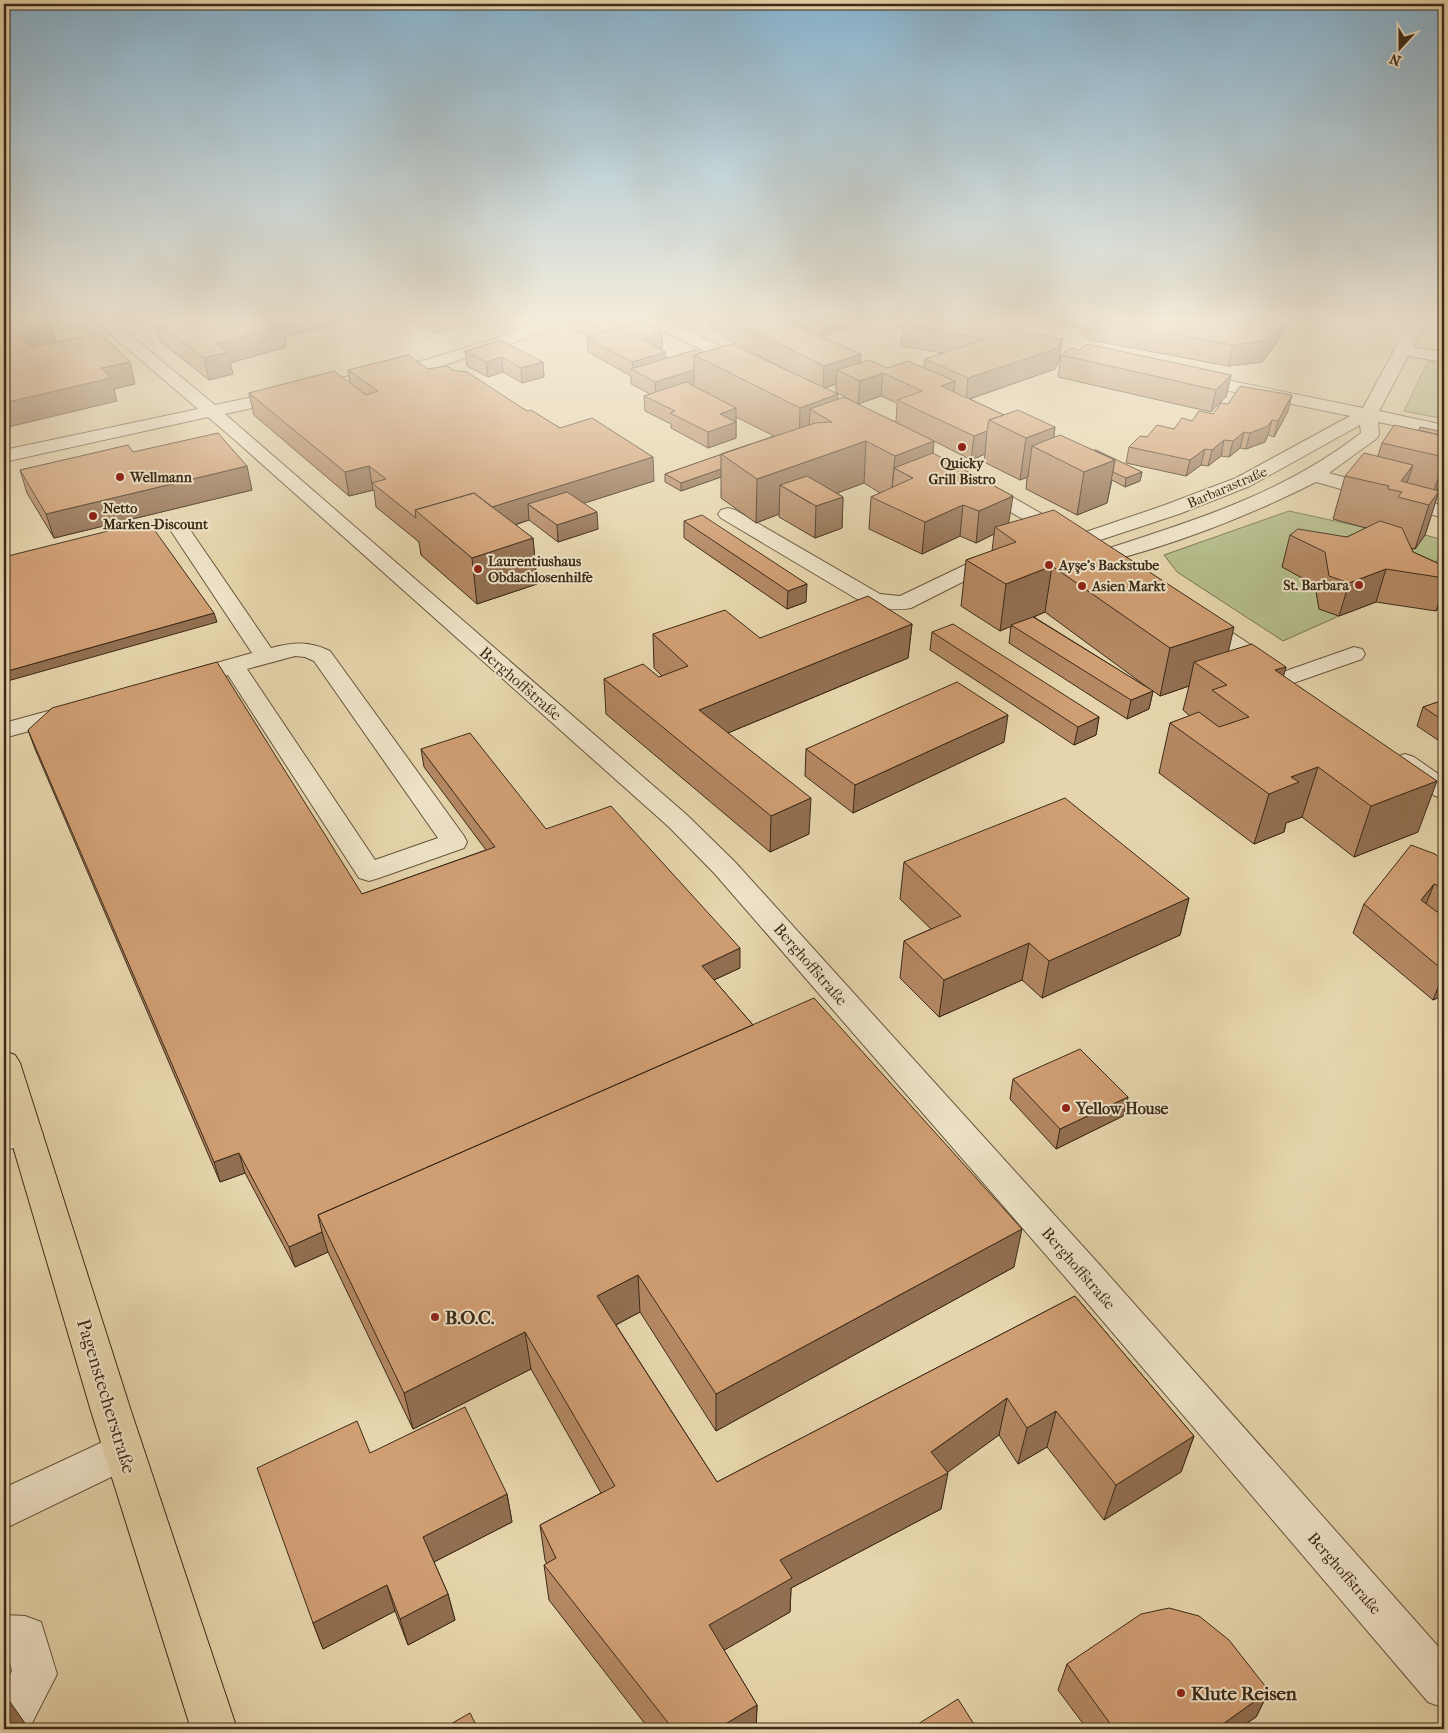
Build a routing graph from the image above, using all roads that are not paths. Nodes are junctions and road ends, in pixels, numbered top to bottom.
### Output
1 (200, 400) edge
2 (233, 400) edge
3 (239, 400) edge
4 (1299, 400) edge
5 (1377, 400) edge
6 (207, 406) junction
7 (1369, 414) junction
8 (1444, 430) edge
9 (4, 443) edge
10 (4, 456) edge
11 (1314, 475) junction
12 (967, 478) edge
13 (1444, 512) edge
14 (728, 514) dead end
15 (179, 528) dead end
16 (1054, 529) junction
17 (1076, 542) junction
18 (1101, 557) junction
19 (1128, 574) edge
20 (1183, 610) edge
21 (1354, 654) dead end
22 (265, 656) junction
23 (233, 665) junction
24 (1286, 679) junction
25 (166, 685) edge
26 (1309, 696) edge
27 (99, 704) edge
28 (4, 731) edge
29 (1389, 751) edge
30 (1444, 790) edge
31 (4, 1062) edge
32 (15, 1135) edge
33 (124, 1451) junction
34 (4, 1509) edge
35 (4, 1637) edge
36 (1444, 1686) edge
37 (8, 1720) dead end
38 (214, 1729) edge

1 - 6 street, Berghoffstraße
2 - 6 street
3 - 6 street
4 - 7 street
5 - 7 street, Barbarastraße
6 - 9 street
6 - 10 street
6 - 36 street, Berghoffstraße
7 - 8 street
7 - 11 street, Barbarastraße
7 - 17 street, Barbarastraße
11 - 13 street
11 - 18 street, Barbarastraße
12 - 16 street
14 - 16 street
15 - 22 street
16 - 17 street
17 - 18 street
18 - 19 street
20 - 24 street
21 - 24 street
22 - 23 street
22 - 23 street
23 - 25 street
24 - 26 street
27 - 28 street
29 - 30 street
31 - 32 main road, Pagenstecherstraße
32 - 33 main road, Pagenstecherstraße
33 - 34 street
33 - 38 main road, Pagenstecherstraße
35 - 37 street

